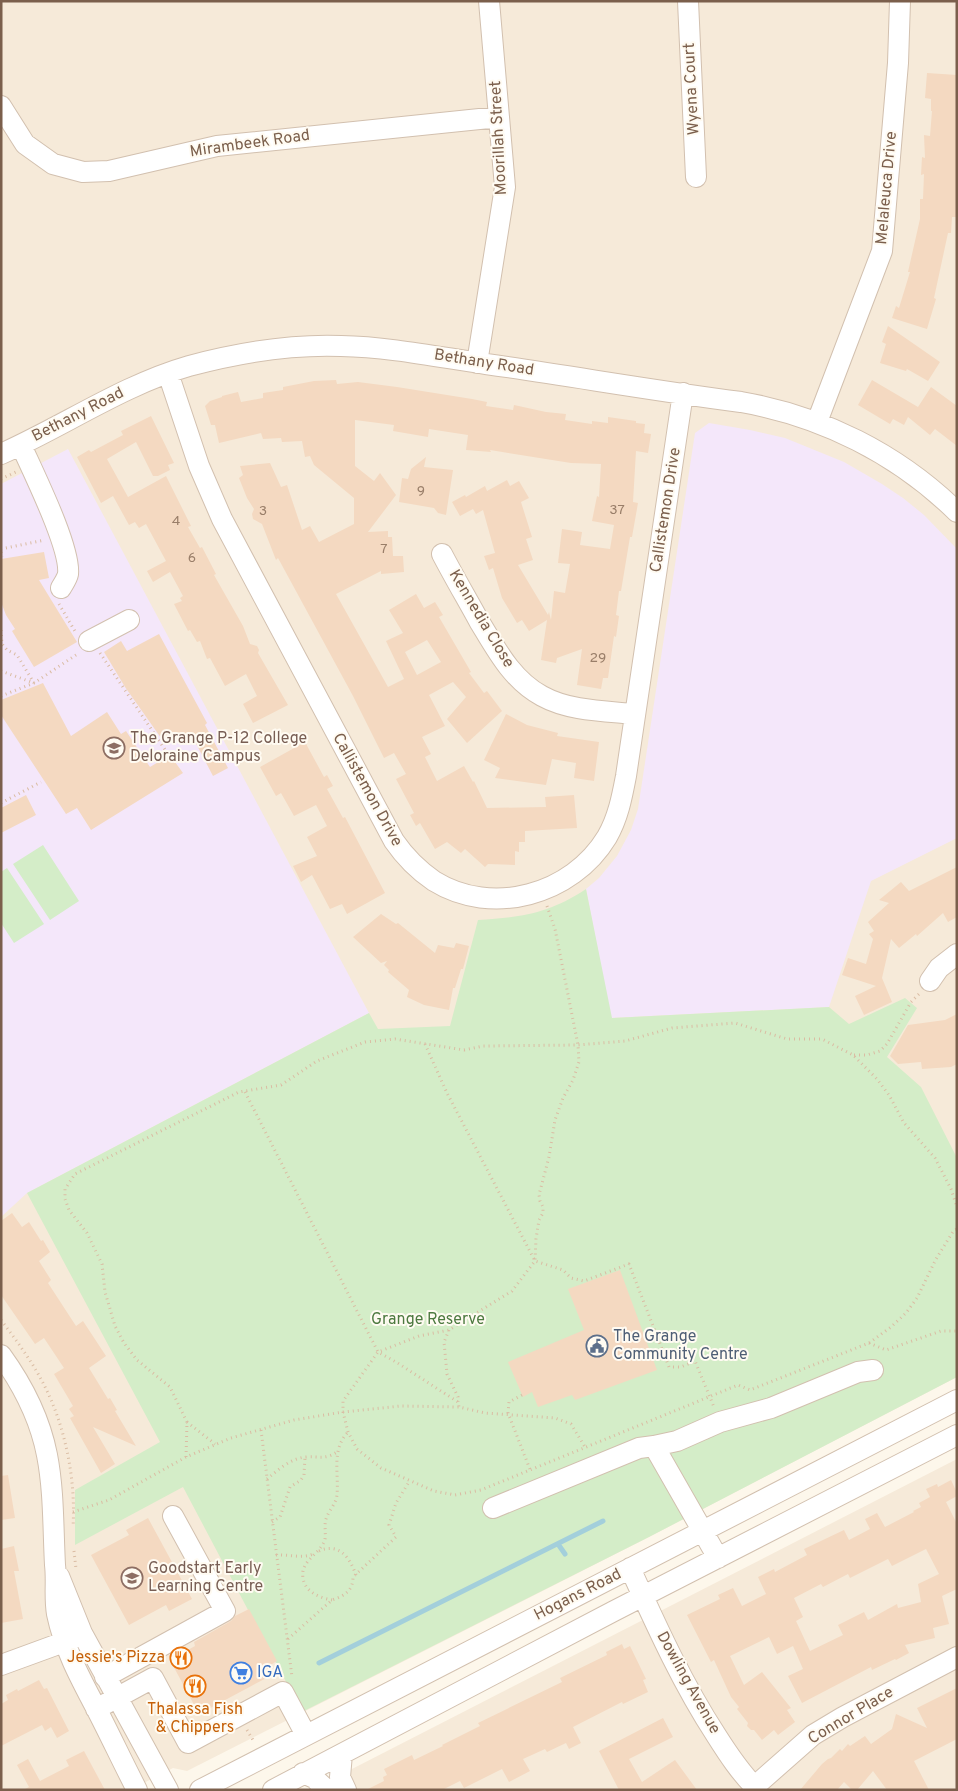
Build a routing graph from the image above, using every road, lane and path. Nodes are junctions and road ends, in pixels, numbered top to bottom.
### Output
1 (489, 1) edge
2 (688, 1) edge
3 (900, 1) edge
4 (1, 106) edge
5 (499, 117) junction
6 (696, 177) dead end
7 (477, 363) junction
8 (168, 373) junction
9 (683, 393) junction
10 (817, 422) junction
11 (21, 445) junction
12 (1, 454) edge
13 (957, 512) edge
14 (60, 537) junction
15 (1, 550) edge
16 (442, 554) dead end
17 (2, 557) edge
18 (61, 588) joint
19 (129, 620) dead end
20 (1, 630) edge
21 (90, 643) junction
22 (2, 646) edge
23 (1, 670) edge
24 (34, 683) junction
25 (1, 696) edge
26 (635, 714) junction
27 (174, 764) dead end
28 (41, 782) dead end
29 (1, 802) edge
30 (542, 891) junction
31 (957, 954) edge
32 (930, 981) joint
33 (425, 1044) junction
34 (578, 1044) junction
35 (853, 1055) junction
36 (244, 1092) junction
37 (957, 1207) edge
38 (957, 1229) edge
39 (535, 1261) junction
40 (449, 1330) junction
41 (957, 1332) edge
42 (869, 1343) junction
43 (378, 1352) junction
44 (1, 1355) edge
45 (873, 1370) dead end
46 (522, 1395) dead end
47 (710, 1396) junction
48 (957, 1400) edge
49 (458, 1402) junction
50 (459, 1407) junction
51 (343, 1412) junction
52 (508, 1413) junction
53 (187, 1422) junction
54 (720, 1422) junction
55 (261, 1430) junction
56 (348, 1432) junction
57 (957, 1435) edge
58 (215, 1444) junction
59 (654, 1446) junction
60 (585, 1447) junction
61 (338, 1452) junction
62 (186, 1457) junction
63 (305, 1457) junction
64 (530, 1470) junction
65 (267, 1479) junction
66 (409, 1481) junction
67 (538, 1489) junction
68 (493, 1508) dead end
69 (73, 1512) dead end
70 (173, 1516) dead end
71 (272, 1522) junction
72 (702, 1531) junction
73 (317, 1552) junction
74 (276, 1555) junction
75 (718, 1558) junction
76 (630, 1568) junction
77 (356, 1575) junction
78 (643, 1597) junction
79 (332, 1600) junction
80 (73, 1638) junction
81 (288, 1639) junction
82 (957, 1657) edge
83 (1, 1665) edge
84 (106, 1677) junction
85 (292, 1681) dead end
86 (117, 1698) junction
87 (96, 1709) junction
88 (306, 1735) junction
89 (342, 1754) junction
90 (303, 1773) junction
91 (756, 1788) edge
92 (137, 1790) edge
93 (168, 1790) edge
94 (200, 1790) edge
95 (273, 1790) edge
96 (327, 1790) edge
97 (346, 1790) edge

1 - 5 street, Moorillah Street
2 - 6 street, Wyena Court
3 - 10 street, Melaleuca Drive
4 - 5 street, Mirambeek Road
5 - 7 street, Moorillah Street
7 - 8 street, Bethany Road
7 - 9 street, Bethany Road
8 - 11 street, Bethany Road
8 - 30 street, Callistemon Drive
9 - 10 street, Bethany Road
9 - 26 street, Callistemon Drive
10 - 13 street, Bethany Road
11 - 12 street, Bethany Road
11 - 14 street
14 - 15 path
14 - 18 street
15 - 17 path
16 - 26 street, Kennedia Close
18 - 21 path
19 - 21 street
20 - 22 path
21 - 24 path
21 - 27 path
22 - 24 path
23 - 24 path
24 - 25 path
26 - 30 street, Callistemon Drive
28 - 29 path
30 - 34 path
31 - 32 street
32 - 35 path
33 - 34 path
33 - 36 path
33 - 39 path
34 - 35 path
34 - 39 path
35 - 37 path
36 - 43 path
36 - 53 path
38 - 42 path
39 - 40 path
39 - 47 path
40 - 43 path
40 - 49 path
41 - 42 path
42 - 47 path
43 - 49 path
43 - 51 path
44 - 80 street
45 - 54 street
46 - 52 path
47 - 54 path
47 - 60 path
48 - 72 street, Hogans Road
49 - 50 path
50 - 51 path
50 - 52 path
51 - 55 path
51 - 56 path
52 - 60 path
52 - 64 path
53 - 58 path
53 - 62 path
54 - 59 street
55 - 58 path
55 - 65 path
56 - 61 path
56 - 66 path
57 - 75 street, Hogans Road
58 - 62 path
59 - 67 street
59 - 72 street
60 - 64 path
61 - 63 path
61 - 73 path
62 - 69 path
63 - 65 path
63 - 71 path
64 - 66 path
64 - 67 path
65 - 71 path
66 - 77 path
67 - 68 street
70 - 84 street
71 - 74 path
72 - 75 street
72 - 76 street, Hogans Road
73 - 74 path
73 - 77 path
73 - 79 path
74 - 81 path
75 - 78 street, Hogans Road
76 - 78 street, Dowling Avenue
76 - 88 street, Hogans Road
77 - 79 path
78 - 89 street, Hogans Road
78 - 91 street, Dowling Avenue
79 - 81 path
80 - 83 street
80 - 84 street
80 - 87 street
81 - 85 path
82 - 91 street, Connor Place
84 - 86 street
86 - 87 street
86 - 88 street
86 - 93 street
87 - 92 street
88 - 94 street, Hogans Road
89 - 90 street, Hogans Road
89 - 97 street
90 - 95 street, Hogans Road
90 - 96 street

